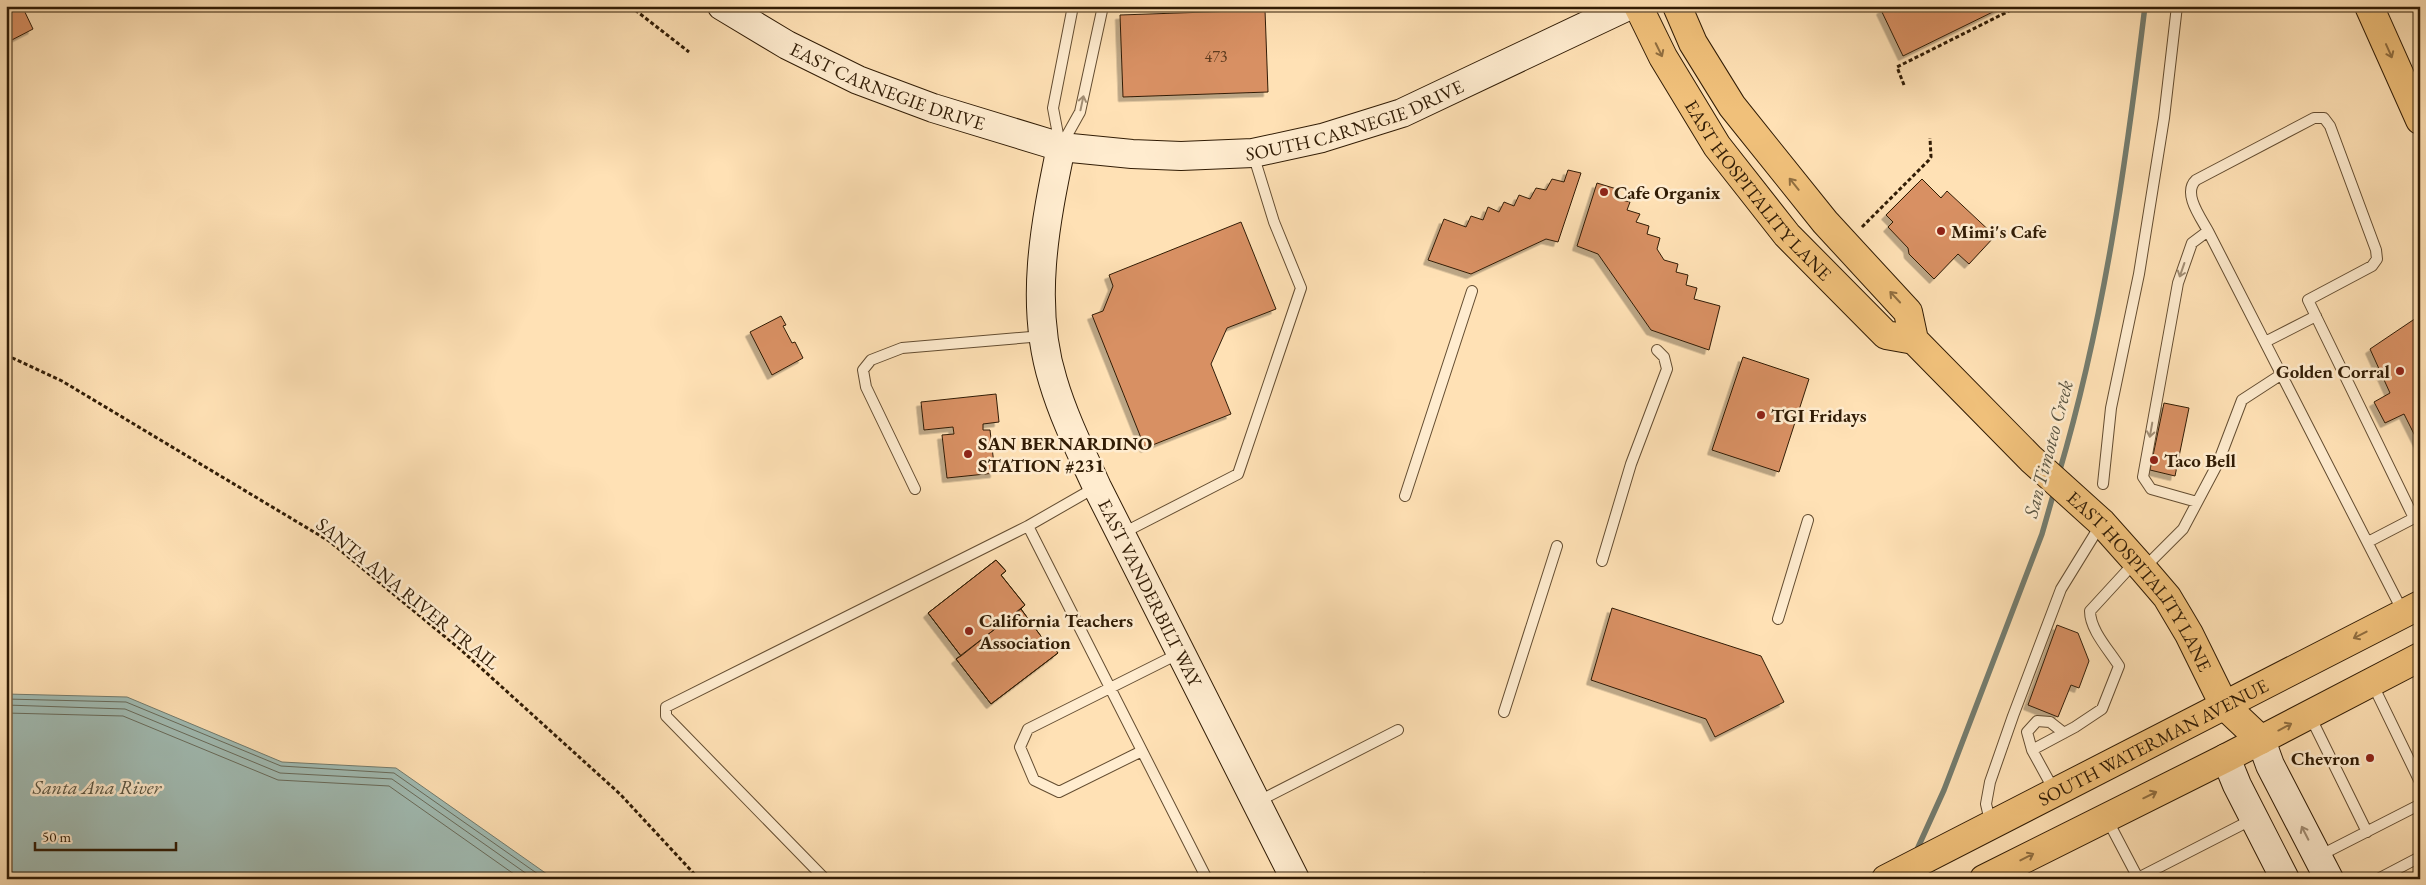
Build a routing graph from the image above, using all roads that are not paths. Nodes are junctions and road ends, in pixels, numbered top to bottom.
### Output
1 (722, 6) edge
2 (1073, 6) edge
3 (1103, 6) edge
4 (1628, 6) edge
5 (1638, 6) edge
6 (1677, 6) edge
7 (2177, 6) edge
8 (2370, 6) edge
9 (2420, 120) edge
10 (1061, 146) junction
11 (1252, 153) junction
12 (2208, 231) junction
13 (1472, 291) dead end
14 (2316, 316) junction
15 (1044, 336) junction
16 (1914, 340) junction
17 (2265, 342) junction
18 (1657, 350) dead end
19 (2282, 374) junction
20 (2103, 484) dead end
21 (1097, 487) junction
22 (914, 489) dead end
23 (1405, 496) dead end
24 (2197, 502) junction
25 (2417, 517) edge
26 (1808, 520) dead end
27 (2102, 523) junction
28 (1028, 526) junction
29 (1121, 534) junction
30 (2368, 542) junction
31 (1556, 546) dead end
32 (1602, 561) dead end
33 (2140, 565) junction
34 (2412, 609) edge
35 (1778, 619) dead end
36 (1180, 653) junction
37 (2420, 657) edge
38 (2372, 682) junction
39 (1110, 687) junction
40 (2224, 705) junction
41 (1504, 712) dead end
42 (2310, 714) junction
43 (1398, 730) dead end
44 (2064, 733) junction
45 (2261, 740) junction
46 (2032, 750) junction
47 (1142, 751) junction
48 (2226, 758) junction
49 (2420, 782) edge
50 (2055, 792) junction
51 (1256, 803) junction
52 (2420, 803) edge
53 (2106, 816) junction
54 (2254, 818) junction
55 (1991, 825) junction
56 (2367, 832) junction
57 (2420, 857) edge
58 (2323, 868) edge
59 (2138, 878) edge
60 (825, 879) edge
61 (1207, 879) edge
62 (1295, 879) edge
63 (1886, 879) edge
64 (1984, 879) edge
65 (2285, 879) edge
66 (2378, 879) edge

1 - 10 street, EAST CARNEGIE DRIVE
2 - 10 lane
10 -> 3 lane
4 - 11 street, SOUTH CARNEGIE DRIVE
5 -> 16 main road, EAST HOSPITALITY LANE
16 -> 6 main road, EAST HOSPITALITY LANE
7 - 20 lane
8 -> 9 main road
10 - 11 street, SOUTH CARNEGIE DRIVE
10 - 15 street, EAST VANDERBILT WAY
11 - 29 lane
12 - 14 lane
12 - 17 lane
12 -> 24 lane
13 - 23 lane
14 - 17 lane
14 - 25 lane
15 - 21 street, EAST VANDERBILT WAY
15 - 22 lane
16 - 27 main road, EAST HOSPITALITY LANE
17 - 19 lane
18 - 32 lane
19 - 24 lane
19 - 30 lane
21 - 28 lane
21 - 29 street, EAST VANDERBILT WAY
24 - 33 lane
25 - 30 lane
26 - 35 lane
27 - 33 main road, EAST HOSPITALITY LANE
27 - 55 lane
28 - 39 lane
28 - 60 lane
29 - 36 street, EAST VANDERBILT WAY
30 - 34 lane
31 - 41 lane
33 - 40 main road, EAST HOSPITALITY LANE
33 - 44 lane
34 -> 40 main road, SOUTH WATERMAN AVENUE
36 - 39 lane
36 - 51 street, EAST VANDERBILT WAY
37 - 38 main road
38 - 42 main road
38 - 49 lane
39 - 47 lane
39 - 47 lane
40 - 45 main road, EAST HOSPITALITY LANE
40 - 48 main road, EAST HOSPITALITY LANE
40 - 50 main road, SOUTH WATERMAN AVENUE
45 -> 42 main road
42 - 56 lane
43 - 51 lane
44 - 46 lane
44 - 46 lane
45 - 48 main road
58 -> 45 street, EAST HOSPITALITY LANE
46 - 50 lane
47 - 61 lane
53 -> 48 main road
48 - 54 street, EAST HOSPITALITY LANE
50 - 55 main road, SOUTH WATERMAN AVENUE
51 - 62 street, EAST VANDERBILT WAY
52 - 56 lane
53 - 59 lane
64 -> 53 main road
54 - 59 lane
54 - 65 street, EAST HOSPITALITY LANE
55 - 63 main road, SOUTH WATERMAN AVENUE
56 - 58 lane
57 - 66 lane

